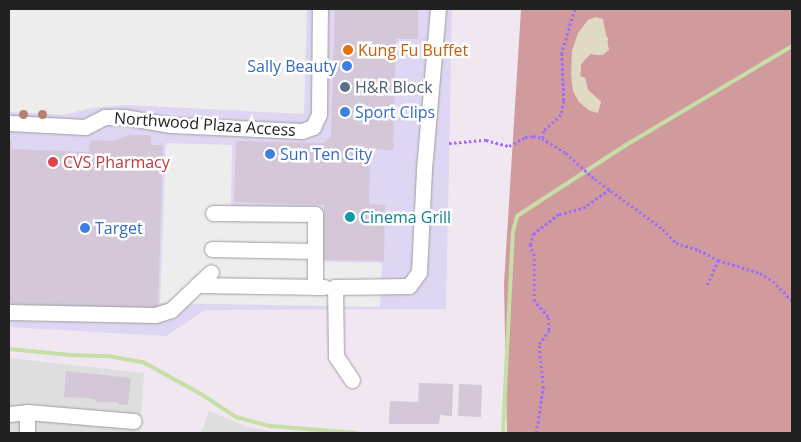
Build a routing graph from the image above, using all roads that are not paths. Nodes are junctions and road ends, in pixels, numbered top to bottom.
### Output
1 (320, 9) edge
2 (438, 9) edge
3 (9, 122) edge
4 (214, 212) dead end
5 (212, 249) dead end
6 (315, 251) junction
7 (211, 272) dead end
8 (197, 285) junction
9 (315, 287) junction
10 (335, 287) junction
11 (9, 312) edge
12 (352, 380) dead end
13 (27, 412) junction
14 (9, 414) edge
15 (134, 422) dead end
16 (27, 433) edge

1 - 3 street, Northwood Plaza Access
2 - 10 street
4 - 6 street
5 - 6 street
6 - 9 street
7 - 8 street
8 - 9 street
8 - 11 street
9 - 10 street
10 - 12 street
13 - 14 street
13 - 15 street
13 - 16 street

